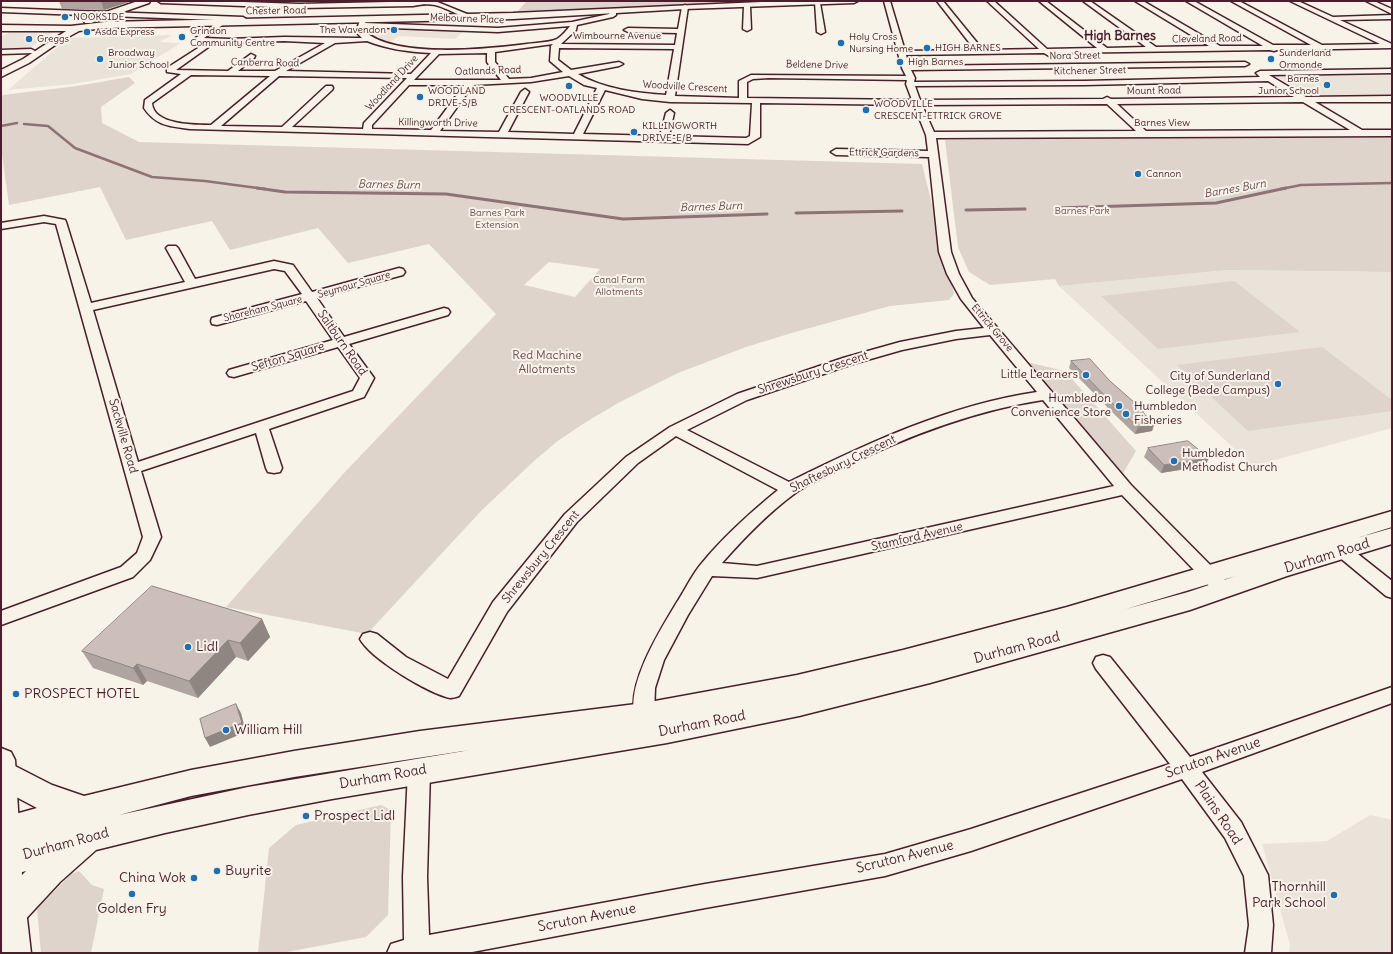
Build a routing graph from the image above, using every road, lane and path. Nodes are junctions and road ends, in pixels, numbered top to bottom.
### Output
1 (146, 1) edge
2 (161, 1) edge
3 (427, 1) edge
4 (854, 1) edge
5 (887, 1) edge
6 (940, 1) edge
7 (990, 1) edge
8 (1042, 1) edge
9 (1086, 1) edge
10 (1138, 1) edge
11 (1189, 1) edge
12 (1234, 1) edge
13 (1293, 1) edge
14 (1369, 1) edge
15 (209, 2) edge
16 (817, 2) junction
17 (264, 4) edge
18 (748, 6) junction
19 (251, 7) junction
20 (684, 7) junction
21 (1, 10) edge
22 (613, 12) junction
23 (1392, 12) edge
24 (106, 14) junction
25 (1392, 17) edge
26 (463, 18) junction
27 (1330, 18) junction
28 (243, 19) dead end
29 (224, 21) junction
30 (362, 23) junction
31 (572, 24) junction
32 (77, 26) junction
33 (1, 28) edge
34 (747, 29) dead end
35 (628, 30) dead end
36 (681, 31) junction
37 (821, 32) dead end
38 (368, 39) junction
39 (213, 41) junction
40 (334, 41) junction
41 (557, 43) junction
42 (1392, 46) edge
43 (678, 47) junction
44 (1274, 48) junction
45 (1323, 48) junction
46 (35, 49) junction
47 (1219, 49) junction
48 (491, 50) junction
49 (1155, 50) junction
50 (437, 51) junction
51 (1045, 51) junction
52 (1106, 51) junction
53 (1, 52) edge
54 (13, 52) joint
55 (902, 52) junction
56 (981, 52) junction
57 (251, 56) dead end
58 (619, 64) dead end
59 (1245, 64) junction
60 (356, 66) dead end
61 (1064, 67) junction
62 (1, 69) edge
63 (1392, 71) edge
64 (190, 72) junction
65 (230, 73) junction
66 (569, 73) junction
67 (1260, 73) junction
68 (1, 74) edge
69 (278, 74) junction
70 (346, 75) junction
71 (414, 76) junction
72 (909, 76) junction
73 (1270, 79) junction
74 (507, 82) junction
75 (1084, 82) junction
76 (407, 83) junction
77 (470, 84) junction
78 (329, 88) dead end
79 (602, 88) junction
80 (525, 92) dead end
81 (670, 99) junction
82 (1392, 99) edge
83 (1306, 100) junction
84 (743, 101) junction
85 (756, 101) junction
86 (916, 103) junction
87 (1110, 103) junction
88 (670, 113) dead end
89 (214, 127) junction
90 (284, 130) junction
91 (368, 131) junction
92 (1392, 133) edge
93 (434, 134) junction
94 (1144, 134) junction
95 (1362, 134) junction
96 (502, 135) junction
97 (931, 135) junction
98 (577, 137) junction
99 (664, 139) junction
100 (836, 152) dead end
101 (933, 154) junction
102 (1, 226) edge
103 (172, 248) dead end
104 (399, 272) dead end
105 (192, 284) junction
106 (310, 297) junction
107 (86, 308) junction
108 (444, 312) dead end
109 (217, 321) dead end
110 (994, 331) junction
111 (341, 342) junction
112 (234, 373) dead end
113 (1047, 395) junction
114 (261, 426) junction
115 (674, 430) junction
116 (274, 468) dead end
117 (132, 469) junction
118 (789, 489) junction
119 (1125, 489) junction
120 (1392, 519) edge
121 (1392, 536) edge
122 (1335, 545) junction
123 (707, 569) junction
124 (1217, 583) junction
125 (1392, 591) edge
126 (1, 618) edge
127 (370, 639) dead end
128 (1103, 663) dead end
129 (1392, 695) edge
130 (644, 715) junction
131 (420, 757) junction
132 (2, 767) edge
133 (1186, 768) junction
134 (87, 823) junction
135 (4, 847) edge
136 (10, 911) junction
137 (411, 952) edge
138 (15, 953) edge
139 (1258, 953) edge

1 - 24 main road
2 - 15 street
3 - 17 street
3 - 26 street
4 - 16 main road, Chester Road
5 - 55 street, Ettrick Grove
6 - 56 street
7 - 51 street
8 - 52 street
9 - 49 street
10 - 47 street
11 - 44 street
12 - 45 street
13 - 27 street
14 - 23 street
15 - 19 street
16 - 18 main road, Chester Road
16 - 37 street
17 - 19 street
18 - 20 main road, Chester Road
18 - 34 street
19 - 29 street
20 - 22 main road, Chester Road
20 - 36 street
21 - 24 street
22 - 26 main road, Chester Road
22 - 31 street
24 - 29 street
24 - 32 main road
25 - 27 street
26 - 30 main road, Chester Road
27 - 42 street
28 - 29 street
29 - 30 main road, Chester Road
29 - 32 main road, Chester Road
29 - 39 street
30 - 31 street, Melbourne Place
30 - 38 street
31 - 41 street
32 - 33 main road, Chester Road
32 - 46 main road
32 - 68 main road
35 - 36 street
36 - 43 street
38 - 40 street
38 - 50 street, Wimbourne Avenue
39 - 40 street
39 - 64 street, Canberra Road
40 - 69 street
41 - 43 street, Wimbourne Avenue
41 - 48 street, Wimbourne Avenue
41 - 66 street, Woodville Crescent
42 - 45 street, Cleveland Road
43 - 81 street
44 - 45 street, Cleveland Road
44 - 47 street, Cleveland Road
46 - 54 main road
46 - 62 main road
47 - 49 street, Cleveland Road
47 - 59 street
48 - 50 street, Wimbourne Avenue
48 - 74 street
49 - 52 street, Cleveland Road
50 - 71 street, Woodland Drive
51 - 52 street, Cleveland Road
51 - 56 street, Cleveland Road
51 - 61 street
53 - 54 street
55 - 56 street, Cleveland Road
55 - 72 street, Ettrick Grove
57 - 65 street
58 - 66 street, Oatlands Road
59 - 61 street, Nora Street
59 - 67 street
60 - 70 street
61 - 72 street, Nora Street
61 - 75 street
63 - 67 street
64 - 65 street, Canberra Road
64 - 89 street, Killingworth Drive
65 - 69 street, Canberra Road
66 - 74 street, Oatlands Road
66 - 79 street, Woodville Crescent
67 - 73 street
69 - 70 street, Canberra Road
69 - 89 street
70 - 71 street, Canberra Road
71 - 76 street, Woodland Drive
72 - 75 street, Kitchener Street
72 - 84 street, Beldene Drive
72 - 86 street, Ettrick Grove
73 - 75 street, Kitchener Street
73 - 83 street
74 - 77 street, Oatlands Road
75 - 87 street
76 - 77 street, Oatlands Road
76 - 91 street, Woodland Drive
77 - 93 street
78 - 90 street
79 - 81 street, Woodville Crescent
79 - 98 street
80 - 96 street
81 - 84 street, Woodville Crescent
82 - 83 street, Mount Road
83 - 87 street, Mount Road
83 - 95 street
84 - 85 street, Woodville Crescent
85 - 86 street, Woodville Crescent
85 - 99 street, Killingworth Drive
86 - 87 street, Mount Road
86 - 97 street, Ettrick Grove
87 - 94 street
88 - 99 street
89 - 90 street, Killingworth Drive
90 - 91 street, Killingworth Drive
91 - 93 street, Killingworth Drive
92 - 95 street, Barnes View
93 - 96 street, Killingworth Drive
94 - 95 street, Barnes View
94 - 97 street, Barnes View
96 - 98 street, Killingworth Drive
97 - 101 street, Ettrick Grove
98 - 99 street, Killingworth Drive
100 - 101 street, Ettrick Gardens
101 - 110 street, Ettrick Grove
102 - 107 street, Sackville Road
103 - 105 street
104 - 106 street, Seymour Square
105 - 106 street, Saltburn Road
105 - 107 street, Saltburn Road
106 - 109 street, Shoreham Square
106 - 111 street, Saltburn Road
107 - 117 street, Sackville Road
108 - 111 street, Sefton Square
110 - 113 street, Ettrick Grove
110 - 115 street, Shrewsbury Crescent
111 - 112 street, Sefton Square
111 - 114 street, Saltburn Road
113 - 118 street, Shaftesbury Crescent
113 - 119 street, Ettrick Grove
114 - 116 street
114 - 117 street, Saltburn Road
115 - 118 street
115 - 127 street, Shrewsbury Crescent
117 - 126 street, Sackville Road
118 - 123 street, Shaftesbury Crescent
119 - 123 street, Stamford Avenue
119 - 124 street, Ettrick Grove
120 - 122 highway, Durham Road
121 - 122 highway, Durham Road
122 - 124 highway, Durham Road
122 - 125 street
123 - 130 street, Shaftesbury Crescent
124 - 130 highway, Durham Road
124 - 131 highway, Durham Road
128 - 133 street, Plains Road
129 - 133 street, Scruton Avenue
130 - 131 highway, Durham Road
131 - 134 highway, Durham Road
131 - 137 street
132 - 134 highway
132 - 135 main road
133 - 137 street, Scruton Avenue
133 - 139 street, Plains Road
134 - 135 highway, Durham Road
134 - 136 highway
135 - 136 main road
136 - 138 main road

